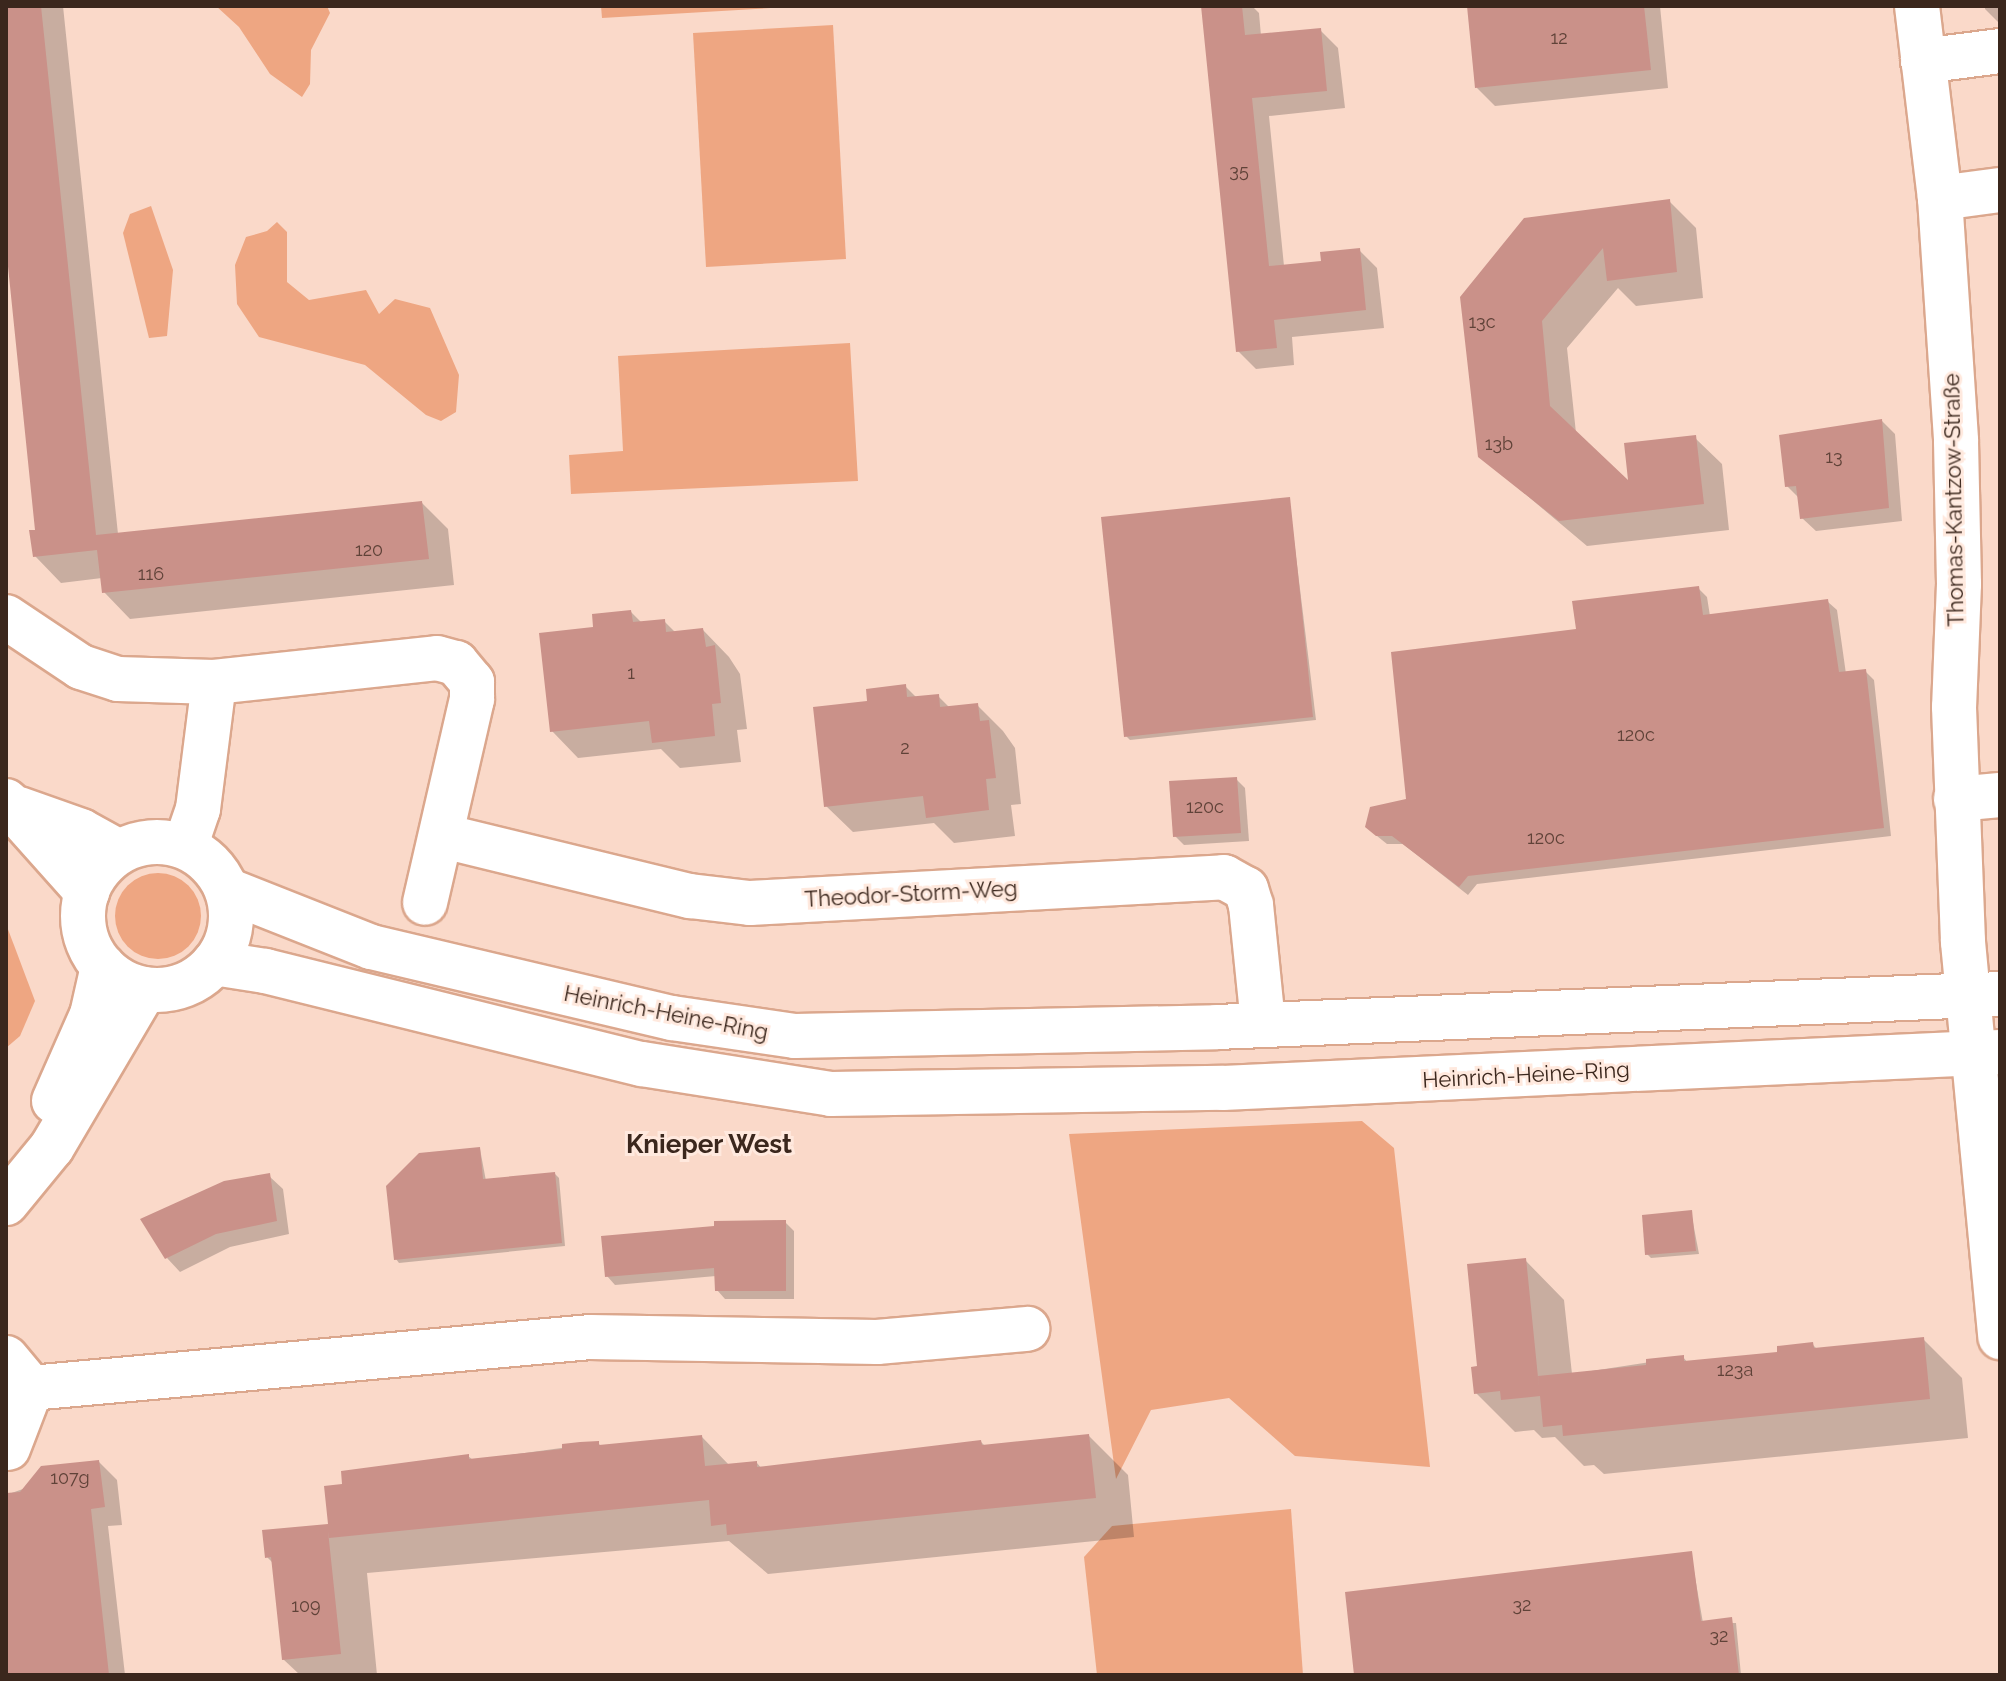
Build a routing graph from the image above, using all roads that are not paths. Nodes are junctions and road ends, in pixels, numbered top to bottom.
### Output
1 (1917, 6) edge
2 (2000, 51) edge
3 (1923, 61) junction
4 (2000, 190) edge
5 (1940, 198) junction
6 (6, 617) edge
7 (214, 682) junction
8 (2000, 795) edge
9 (1956, 799) junction
10 (10, 804) edge
11 (443, 836) junction
12 (185, 847) junction
13 (119, 852) junction
14 (227, 890) junction
15 (87, 892) junction
16 (425, 903) dead end
17 (214, 963) junction
18 (103, 966) junction
19 (145, 989) junction
20 (1985, 994) edge
21 (1263, 1023) junction
22 (1217, 1027) junction
23 (1988, 1052) edge
24 (1053, 1091) junction
25 (997, 1093) junction
26 (16, 1188) edge
27 (1027, 1329) dead end
28 (2000, 1337) edge
29 (19, 1373) edge
30 (8, 1448) dead end

1 - 3 street, Thomas-Kantzow-Straße
2 - 3 street
3 - 5 street, Thomas-Kantzow-Straße
4 - 5 street
5 - 9 street, Thomas-Kantzow-Straße
6 - 7 street
7 - 11 street
7 - 12 street
8 - 9 street
9 - 20 street, Thomas-Kantzow-Straße
10 - 13 street
10 - 15 street
11 - 16 street
11 - 21 street, Theodor-Storm-Weg
12 - 13 street
12 - 14 street
13 - 15 street
14 - 17 street
14 - 22 street, Heinrich-Heine-Ring
15 - 18 street
17 - 19 street
17 - 25 street, Heinrich-Heine-Ring
18 - 19 street
18 - 26 street
19 - 26 street
20 - 21 street, Heinrich-Heine-Ring
20 - 23 street, Thomas-Kantzow-Straße
21 - 22 street, Heinrich-Heine-Ring
21 - 24 street, Heinrich-Heine-Ring
22 - 25 street, Heinrich-Heine-Ring
23 - 24 street, Heinrich-Heine-Ring
23 - 28 street, Thomas-Kantzow-Straße
24 - 25 street, Heinrich-Heine-Ring
27 - 29 street
29 - 30 street

